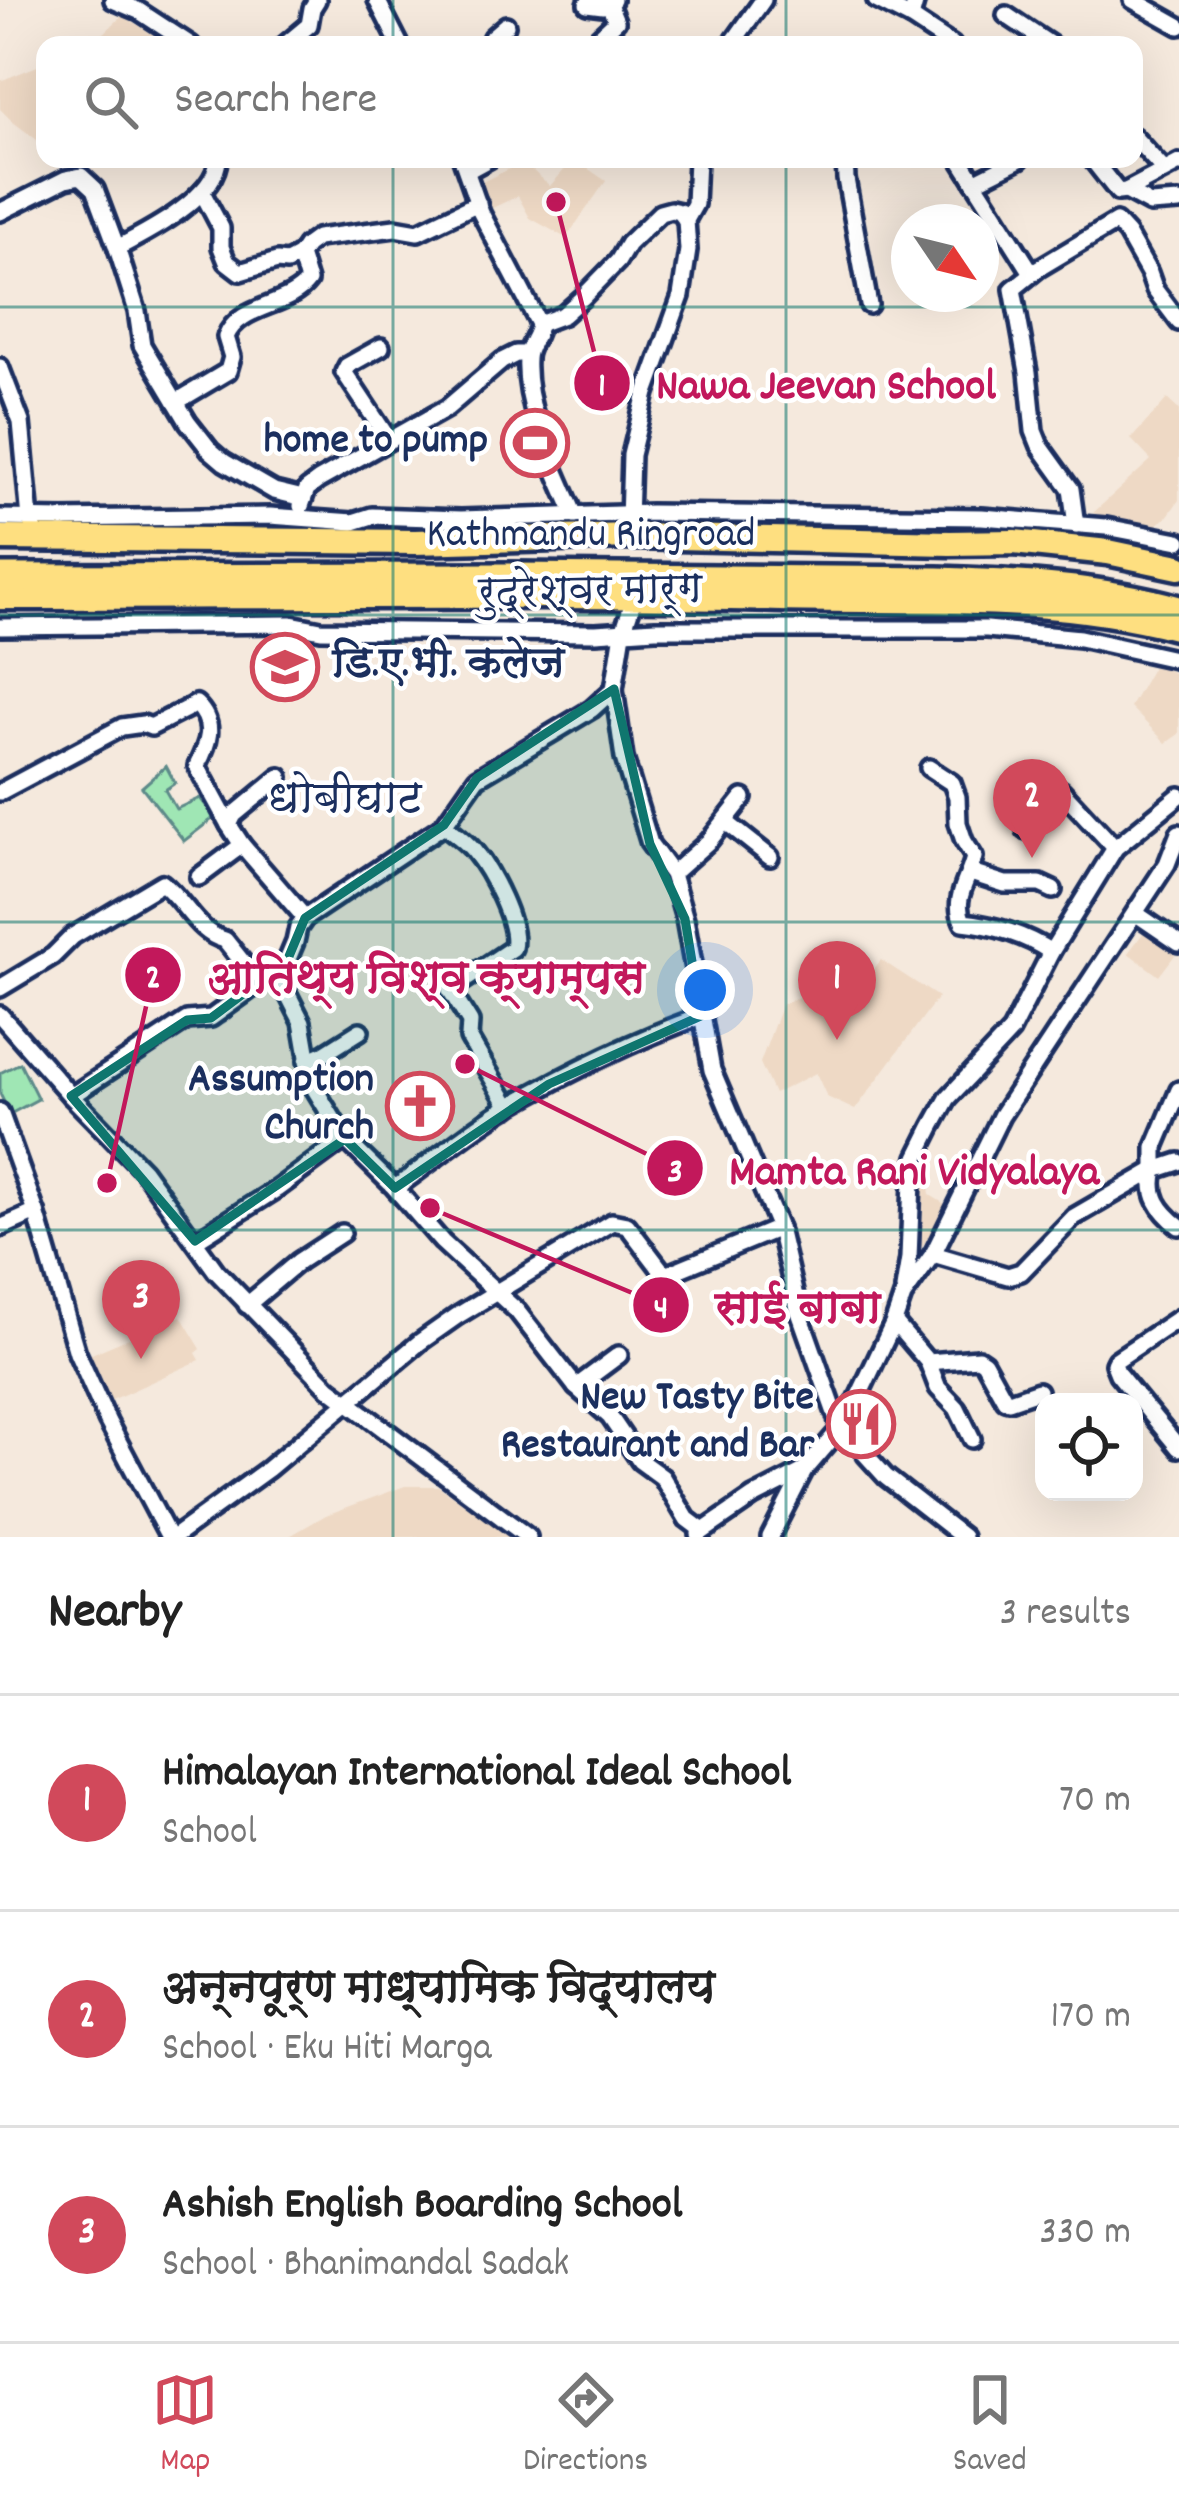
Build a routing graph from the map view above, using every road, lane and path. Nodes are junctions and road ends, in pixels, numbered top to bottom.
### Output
1 (113, 0) edge
2 (317, 0) edge
3 (376, 0) edge
4 (763, 0) edge
5 (876, 0) edge
6 (916, 0) edge
7 (1133, 0) edge
8 (611, 2) edge
9 (587, 4) dead end
10 (1006, 15) dead end
11 (910, 18) junction
12 (506, 25) dead end
13 (1179, 26) edge
14 (177, 36) edge
15 (296, 36) edge
16 (395, 36) edge
17 (493, 36) edge
18 (600, 36) edge
19 (737, 36) edge
20 (938, 36) edge
21 (1038, 36) edge
22 (1143, 144) edge
23 (1172, 166) edge
24 (217, 168) edge
25 (465, 168) edge
26 (697, 168) edge
27 (845, 168) edge
28 (965, 168) edge
29 (1002, 168) edge
30 (1099, 168) edge
31 (974, 182) junction
32 (1126, 191) junction
33 (202, 192) junction
34 (1179, 202) edge
35 (478, 203) junction
36 (0, 212) edge
37 (686, 220) junction
38 (117, 248) junction
39 (300, 255) junction
40 (1032, 274) junction
41 (869, 304) dead end
42 (1179, 322) edge
43 (539, 324) junction
44 (381, 346) dead end
45 (526, 354) junction
46 (0, 368) edge
47 (176, 402) junction
48 (8, 408) edge
49 (389, 440) junction
50 (303, 498) junction
51 (575, 516) junction
52 (299, 517) junction
53 (0, 518) edge
54 (1076, 525) junction
55 (630, 526) junction
56 (34, 528) junction
57 (0, 538) edge
58 (1179, 541) edge
59 (0, 564) edge
60 (1179, 567) edge
61 (0, 578) edge
62 (1179, 593) edge
63 (0, 597) edge
64 (1179, 610) edge
65 (628, 617) junction
66 (0, 627) edge
67 (1179, 628) edge
68 (1179, 660) edge
69 (614, 689) junction
70 (929, 767) dead end
71 (280, 777) dead end
72 (0, 792) edge
73 (1179, 796) edge
74 (743, 798) dead end
75 (230, 822) junction
76 (727, 822) junction
77 (444, 825) junction
78 (1026, 830) dead end
79 (1179, 833) edge
80 (242, 845) junction
81 (1114, 848) junction
82 (770, 857) dead end
83 (970, 873) junction
84 (671, 874) junction
85 (200, 877) dead end
86 (1053, 890) dead end
87 (1135, 913) junction
88 (305, 919) junction
89 (1179, 943) edge
90 (1051, 952) junction
91 (277, 971) junction
92 (260, 984) junction
93 (0, 988) edge
94 (0, 1015) edge
95 (701, 1016) junction
96 (360, 1031) dead end
97 (14, 1033) junction
98 (0, 1051) edge
99 (307, 1061) junction
100 (1179, 1090) edge
101 (71, 1096) junction
102 (509, 1107) junction
103 (0, 1112) edge
104 (345, 1139) junction
105 (1179, 1162) edge
106 (1155, 1170) junction
107 (395, 1188) junction
108 (36, 1212) junction
109 (1179, 1226) edge
110 (0, 1228) edge
111 (779, 1228) junction
112 (342, 1234) dead end
113 (195, 1241) junction
114 (933, 1254) junction
115 (496, 1290) junction
116 (904, 1296) junction
117 (247, 1305) junction
118 (1179, 1318) edge
119 (894, 1322) junction
120 (619, 1355) dead end
121 (928, 1362) junction
122 (576, 1387) junction
123 (1038, 1391) dead end
124 (348, 1405) junction
125 (844, 1425) junction
126 (973, 1438) dead end
127 (1179, 1448) edge
128 (804, 1471) junction
129 (698, 1534) edge
130 (172, 1537) edge
131 (528, 1537) edge
132 (770, 1537) edge
133 (963, 1537) edge

1 - 14 street
2 - 15 street
3 - 16 street
4 - 19 street
5 - 11 street
6 - 11 street
7 - 13 street
8 - 9 street
8 - 18 street
10 - 21 street
11 - 20 street
12 - 17 street
22 - 23 street
23 - 32 street
24 - 33 street
25 - 35 street
26 - 37 street
27 - 41 street
28 - 31 street
29 - 31 street
30 - 32 street
31 - 40 street
32 - 34 street
33 - 38 street
33 - 39 street
35 - 39 street
35 - 43 street
36 - 38 street
37 - 43 street
37 - 55 street
38 - 47 street
39 - 47 street
40 - 42 street
40 - 54 street
43 - 45 street
44 - 49 street
45 - 49 street
45 - 51 street
46 - 48 street
47 - 50 street
48 - 56 street
49 - 50 street
50 - 52 street
51 - 52 street
51 - 55 street
52 - 56 street
53 - 56 street
54 - 55 street
54 - 58 street
55 - 56 main road
55 - 60 main road
56 - 57 main road
59 - 62 highway, Kathmandu Ringroad
61 - 64 highway, Kathmandu Ringroad
63 - 65 main road
65 - 66 street, रुद्रेश्वर मार्ग
65 - 67 main road
65 - 68 street, रुद्रेश्वर मार्ग
65 - 69 street
69 - 77 street
69 - 84 street
70 - 83 street
71 - 75 street
72 - 75 street
73 - 81 street
74 - 76 street
75 - 80 street
76 - 82 street
76 - 84 street
77 - 88 street
77 - 102 street
78 - 81 street
79 - 87 street
80 - 85 street
80 - 88 street
81 - 90 street
83 - 86 street
83 - 90 street
84 - 95 street
87 - 89 street
87 - 114 street
88 - 91 street
90 - 116 street
91 - 92 street
91 - 99 street
92 - 93 street
92 - 101 street
94 - 97 street
95 - 102 street
95 - 111 street
96 - 99 street
97 - 98 street
97 - 101 street
99 - 104 street
100 - 106 street
101 - 113 street
102 - 107 street
103 - 108 street
104 - 107 street
104 - 113 street
105 - 106 street
106 - 109 street
106 - 114 street
107 - 115 street
108 - 110 street
108 - 130 street
111 - 115 street
111 - 125 street
112 - 117 street
113 - 117 street
114 - 116 street
115 - 122 street
115 - 124 street
116 - 119 street
117 - 124 street
118 - 127 street
119 - 121 street
119 - 125 street
120 - 122 street
121 - 123 street
121 - 126 street
122 - 129 street
124 - 130 street
124 - 131 street
125 - 128 street
125 - 133 street
128 - 129 street
128 - 132 street

